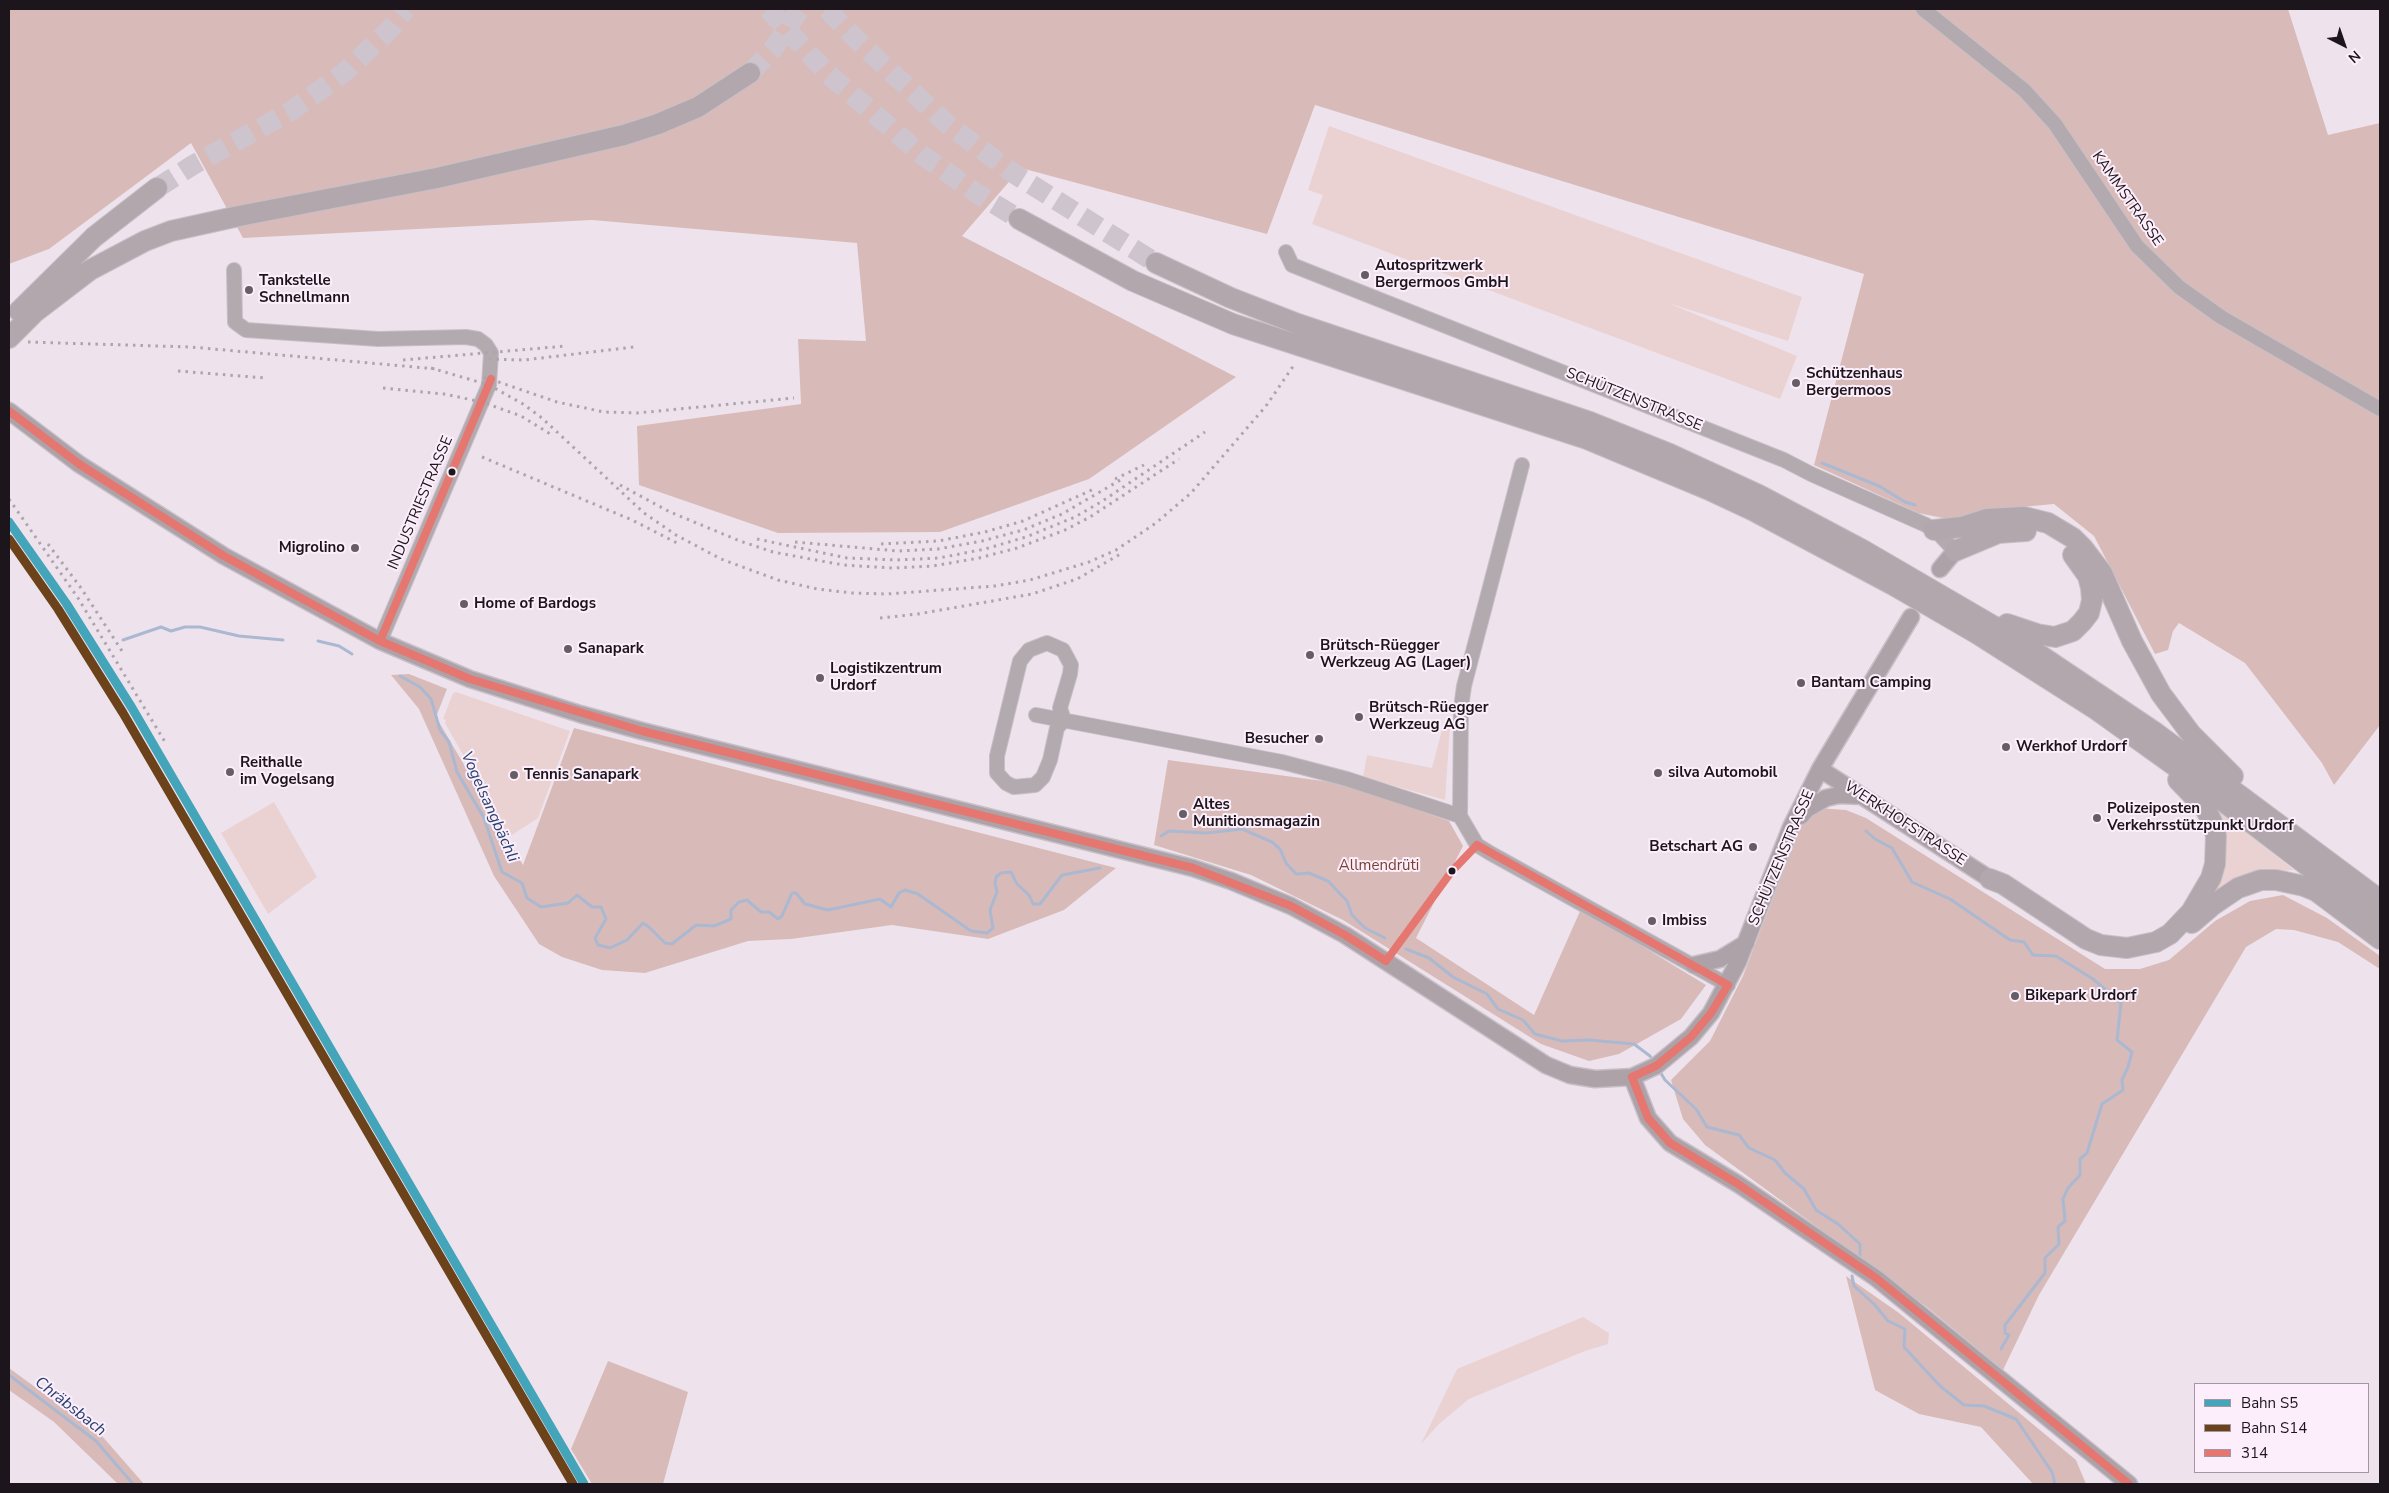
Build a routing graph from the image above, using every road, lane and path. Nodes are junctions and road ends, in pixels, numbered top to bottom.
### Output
1 (1923, 9) edge
2 (750, 73) tunnel mouth
3 (157, 188) tunnel mouth
4 (1019, 219) tunnel mouth
5 (1286, 252) dead end
6 (1156, 263) tunnel mouth
7 (234, 270) dead end
8 (9, 321) edge
9 (9, 338) edge
10 (2380, 409) edge
11 (9, 411) edge
12 (1522, 465) dead end
13 (2003, 518) junction
14 (1934, 530) junction
15 (1955, 551) junction
16 (1940, 569) dead end
17 (1970, 612) junction
18 (1911, 618) dead end
19 (380, 641) junction
20 (2097, 710) junction
21 (1036, 714) dead end
22 (1064, 720) junction
23 (1820, 769) junction
24 (1863, 796) junction
25 (1460, 816) junction
26 (1791, 827) junction
27 (2313, 850) junction
28 (1990, 879) joint
29 (2207, 900) junction
30 (2380, 900) edge
31 (2380, 921) edge
32 (2380, 939) edge
33 (1746, 943) junction
34 (1694, 965) junction
35 (1728, 984) junction
36 (1638, 1074) junction
37 (2129, 1484) edge

1 - 10 street, KAMMSTRASSE
2 - 9 highway
3 - 8 highway
4 - 20 highway
5 - 14 street, SCHÜTZENSTRASSE
6 - 17 highway
7 - 19 street, INDUSTRIESTRASSE
11 - 19 main road
12 - 25 street
13 - 14 highway
13 - 15 highway
13 - 27 highway
14 - 15 street, SCHÜTZENSTRASSE
15 - 16 main road
15 - 17 highway
17 - 27 highway
18 - 23 main road, SCHÜTZENSTRASSE
19 - 36 main road
20 - 29 highway
20 - 31 highway
21 - 22 street
22 - 22 street
22 - 25 street
23 - 24 main road, WERKHOFSTRASSE
23 - 26 main road, SCHÜTZENSTRASSE
24 - 26 main road
24 - 28 main road, WERKHOFSTRASSE
25 - 34 street
26 - 33 main road, SCHÜTZENSTRASSE
27 - 30 highway
28 - 29 highway
29 - 32 highway
33 - 34 main road
33 - 35 main road, SCHÜTZENSTRASSE
34 - 35 street
35 - 36 main road, SCHÜTZENSTRASSE
36 - 37 main road

